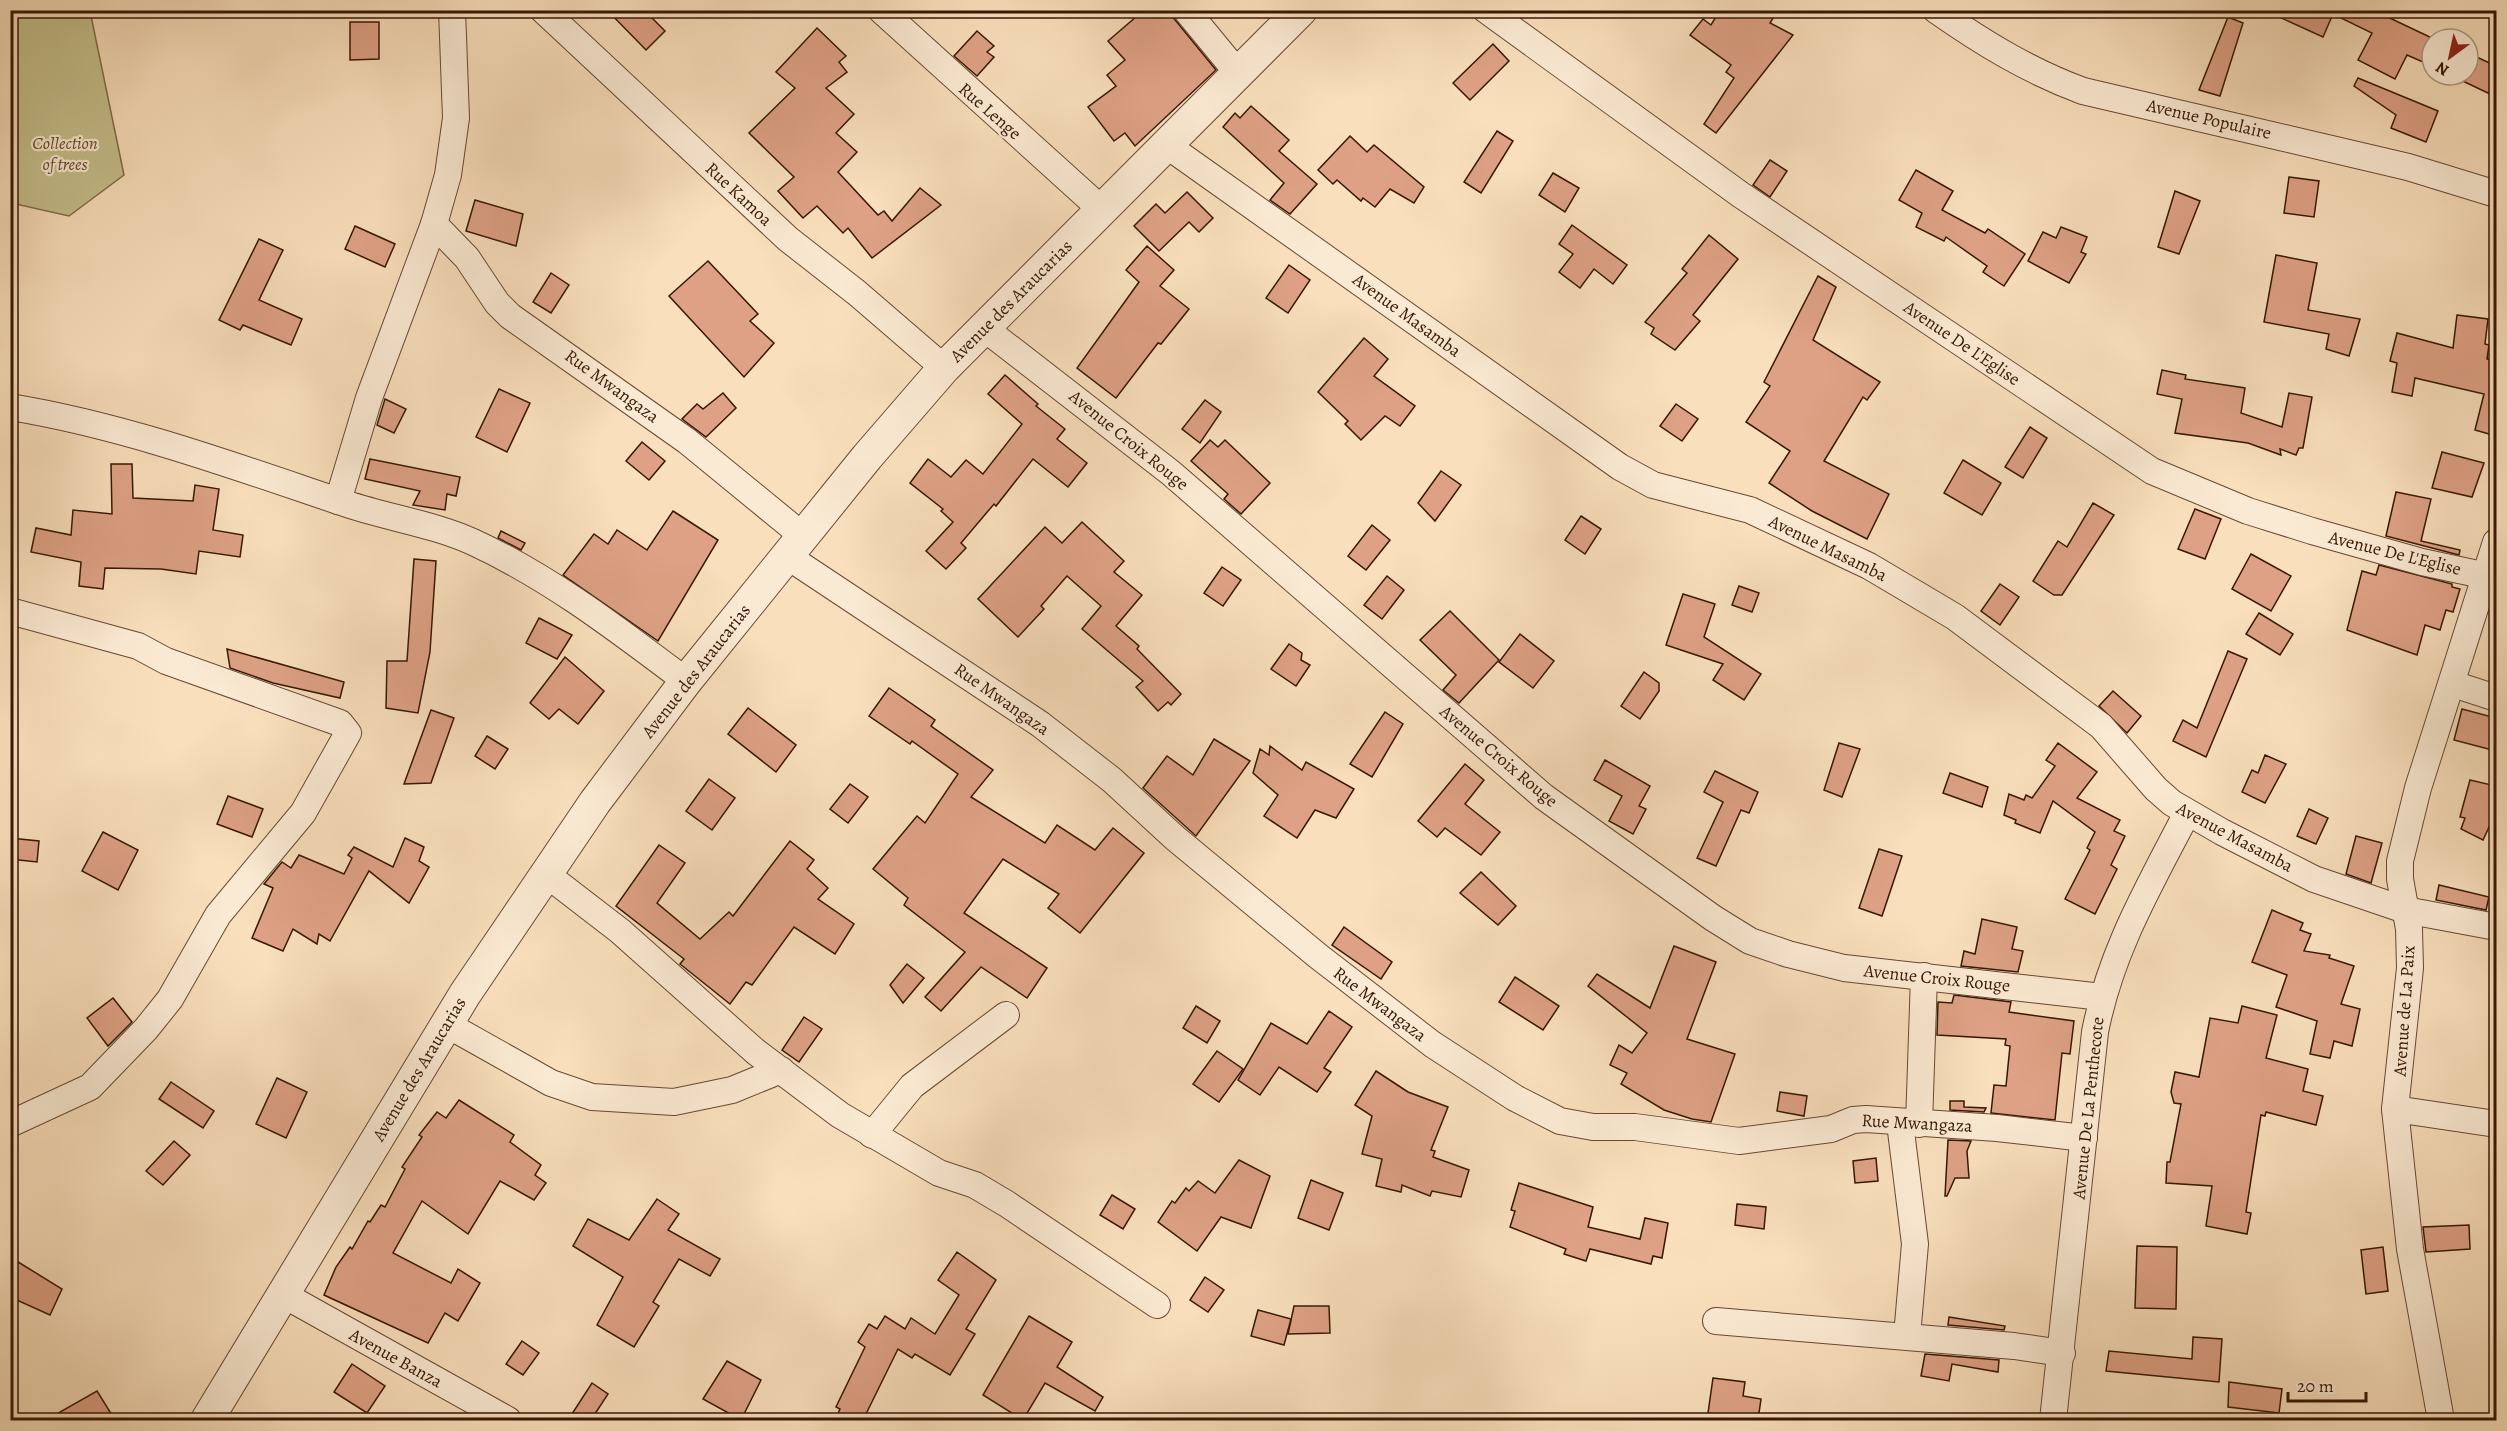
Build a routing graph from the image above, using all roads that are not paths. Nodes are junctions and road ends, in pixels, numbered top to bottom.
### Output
1 (452, 10) edge
2 (543, 10) edge
3 (881, 10) edge
4 (1186, 10) edge
5 (1301, 10) edge
6 (1486, 10) edge
7 (1936, 10) edge
8 (1237, 72) junction
9 (1165, 144) junction
10 (2496, 194) edge
11 (1101, 209) junction
12 (434, 224) junction
13 (984, 328) junction
14 (944, 369) junction
15 (10, 407) edge
16 (338, 501) junction
17 (2496, 542) edge
18 (795, 546) junction
19 (2487, 576) junction
20 (10, 611) edge
21 (686, 681) junction
22 (2453, 684) junction
23 (2496, 698) edge
24 (2187, 813) junction
25 (546, 874) junction
26 (2405, 910) junction
27 (2496, 927) edge
28 (1924, 976) junction
29 (2102, 997) junction
30 (1006, 1015) dead end
31 (446, 1024) junction
32 (781, 1070) junction
33 (2396, 1108) junction
34 (1910, 1123) junction
35 (10, 1124) edge
36 (2496, 1124) edge
37 (872, 1135) junction
38 (2084, 1138) junction
39 (284, 1295) junction
40 (1157, 1305) dead end
41 (1716, 1321) dead end
42 (1906, 1336) junction
43 (2062, 1353) junction
44 (474, 1412) edge
45 (215, 1417) edge
46 (508, 1420) edge
47 (2053, 1420) edge
48 (2441, 1420) edge

1 - 12 street
2 - 14 street, Rue Kamoa
3 - 11 street, Rue Lenge
4 - 8 street
5 - 8 street, Avenue des Araucarias
6 - 19 street, Avenue De L'Eglise
7 - 10 street, Avenue Populaire
8 - 9 street, Avenue des Araucarias
9 - 11 street, Avenue des Araucarias
9 - 24 street, Avenue Masamba
11 - 13 street, Avenue des Araucarias
12 - 16 street
12 - 18 street, Rue Mwangaza
13 - 14 street, Avenue des Araucarias
13 - 28 street, Avenue Croix Rouge
14 - 18 street, Avenue des Araucarias
15 - 16 street
16 - 21 street
17 - 19 street, Avenue de La Paix
18 - 21 street, Avenue des Araucarias
18 - 34 street, Rue Mwangaza
19 - 22 street, Avenue de La Paix
20 - 35 street
21 - 25 street, Avenue des Araucarias
22 - 23 street
22 - 26 street, Avenue de La Paix
24 - 26 street, Avenue Masamba
24 - 29 street, Avenue De La Penthecote
25 - 31 street, Avenue des Araucarias
25 - 32 street
26 - 27 street, Avenue Masamba
26 - 33 street, Avenue de La Paix
28 - 29 street, Avenue Croix Rouge
28 - 34 street
29 - 38 street, Avenue De La Penthecote
30 - 37 street
31 - 32 street
31 - 39 street, Avenue des Araucarias
32 - 37 street
33 - 36 street
33 - 48 street, Avenue de La Paix
34 - 38 street, Rue Mwangaza
34 - 42 street
37 - 40 street
38 - 43 street, Avenue De La Penthecote
39 - 44 street, Avenue Banza
39 - 45 street, Avenue des Araucarias
41 - 42 street
42 - 43 street
43 - 47 street, Avenue De La Penthecote
44 - 46 street, Avenue Banza

